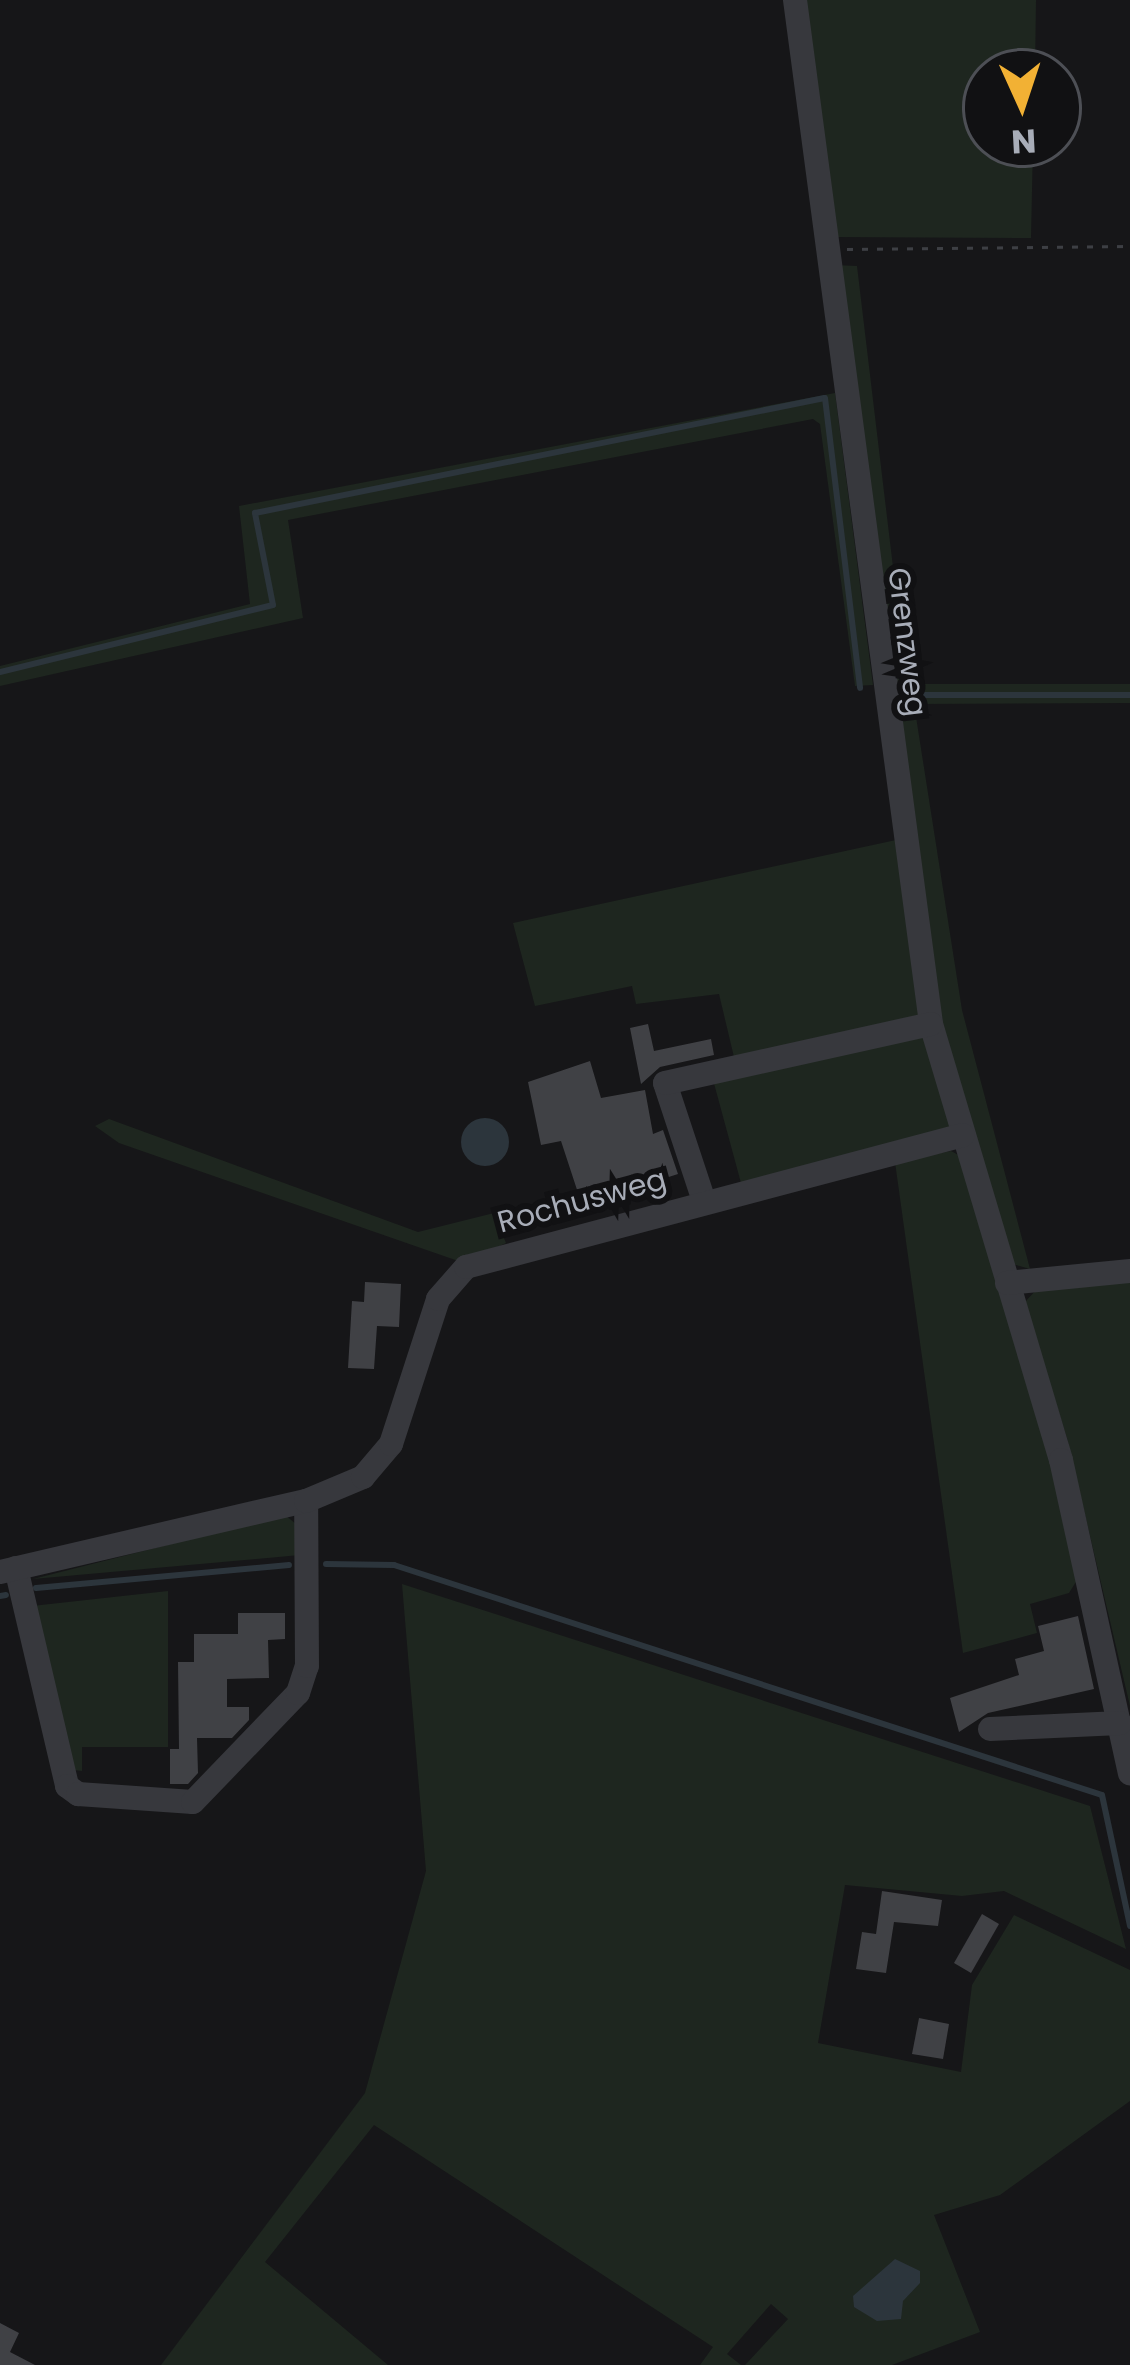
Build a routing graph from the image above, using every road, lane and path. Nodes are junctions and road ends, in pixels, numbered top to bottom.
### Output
1 (795, 0) edge
2 (1130, 246) edge
3 (828, 249) junction
4 (931, 1024) junction
5 (963, 1136) junction
6 (704, 1201) junction
7 (1130, 1271) edge
8 (1007, 1283) junction
9 (306, 1501) junction
10 (8, 1570) edge
11 (1120, 1723) junction
12 (990, 1729) dead end
13 (1130, 1773) edge

1 - 3 street, Grenzweg
2 - 3 path
3 - 4 street, Grenzweg
4 - 5 street, Grenzweg
4 - 6 street
5 - 6 street, Rochusweg
5 - 8 street, Grenzweg
6 - 9 street, Rochusweg
7 - 8 street
8 - 11 street, Grenzweg
9 - 10 street, Rochusweg
9 - 10 street
11 - 12 street
11 - 13 street, Grenzweg

